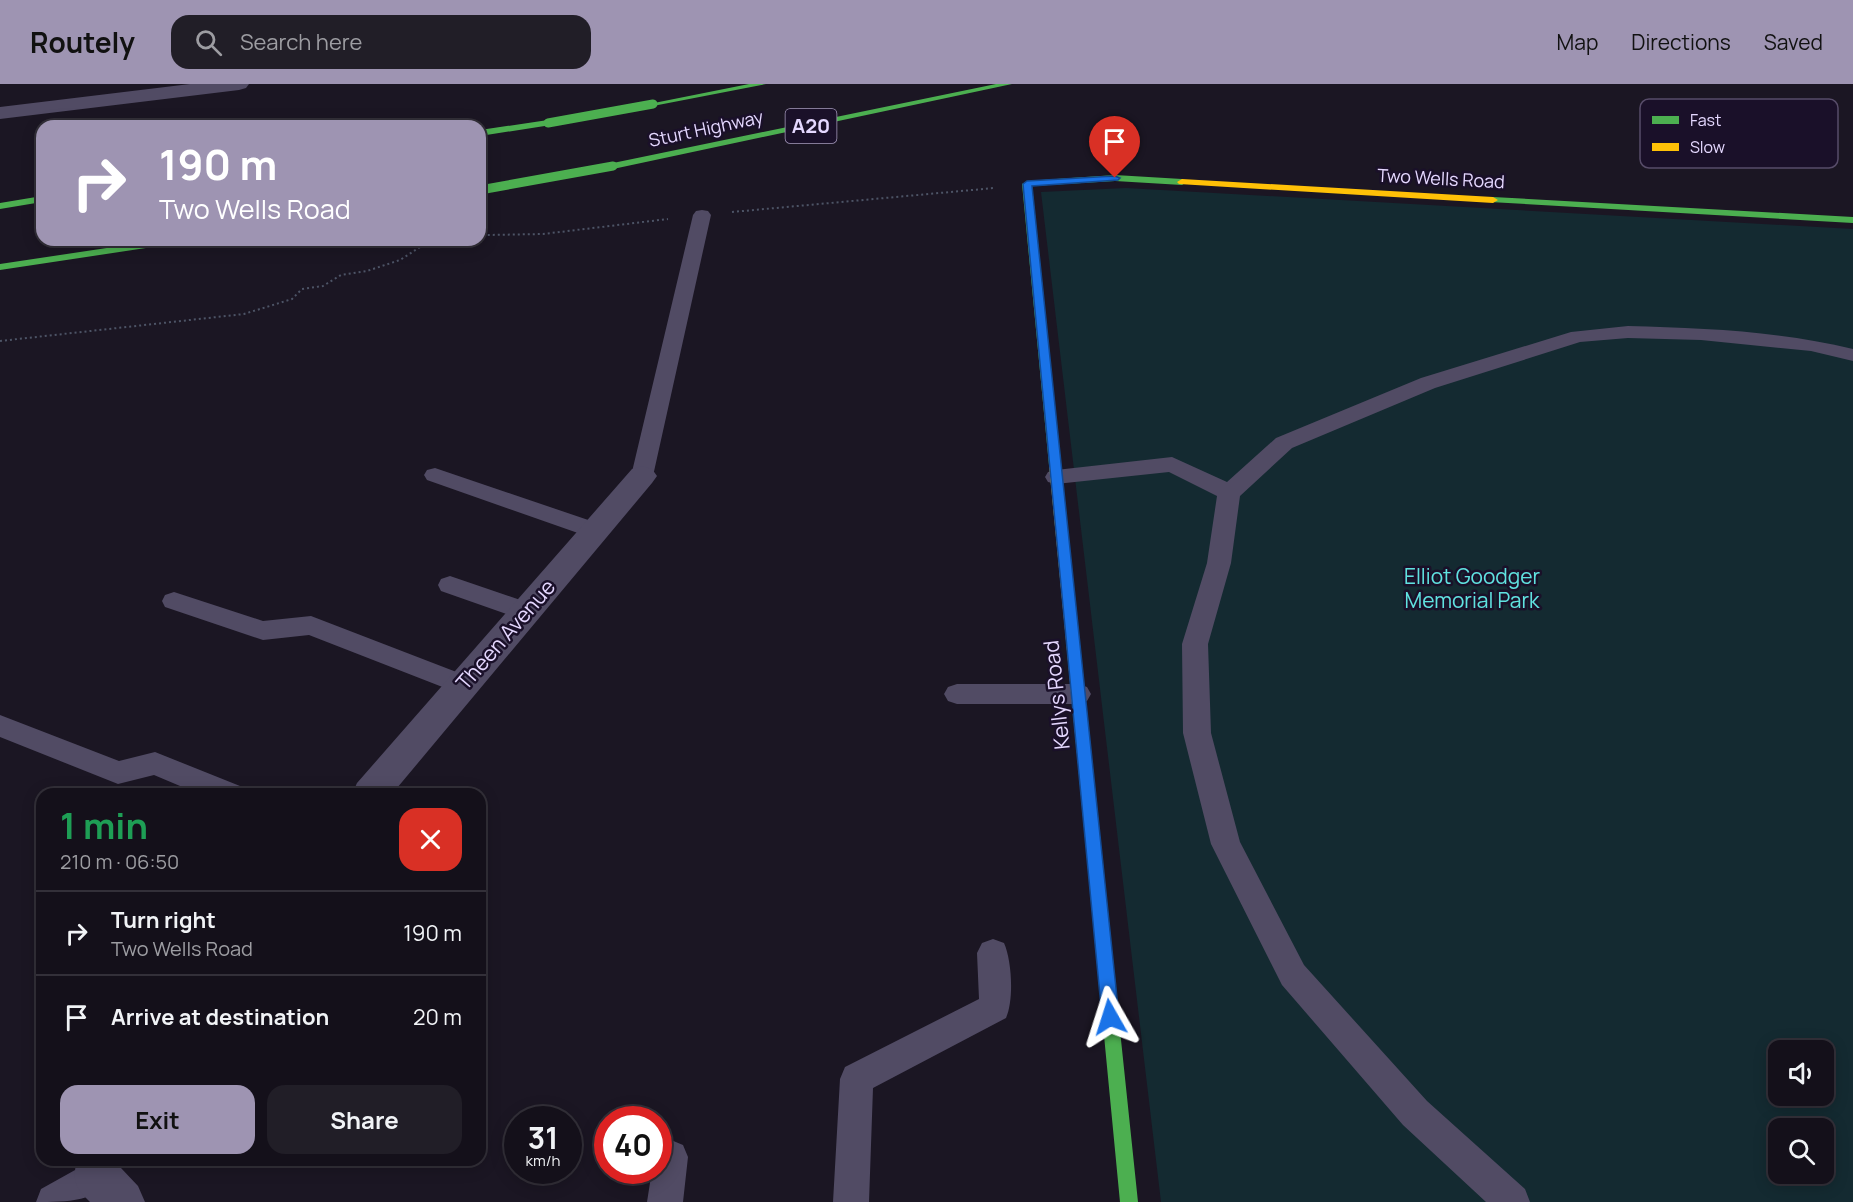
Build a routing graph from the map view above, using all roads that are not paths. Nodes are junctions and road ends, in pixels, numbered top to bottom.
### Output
1 (239, 84) edge
2 (762, 84) edge
3 (1008, 84) edge
4 (0, 113) edge
5 (486, 132) edge
6 (1027, 184) joint
7 (486, 189) edge
8 (36, 200) edge
9 (0, 206) edge
10 (702, 215) road end
11 (1853, 220) edge
12 (139, 246) edge
13 (0, 267) edge
14 (1853, 354) edge
15 (435, 475) dead end
16 (642, 476) joint
17 (1056, 477) junction
18 (1229, 493) junction
19 (595, 531) junction
20 (450, 585) dead end
21 (174, 601) dead end
22 (526, 612) junction
23 (463, 685) junction
24 (957, 694) dead end
25 (1078, 694) junction
26 (0, 726) edge
27 (215, 788) edge
28 (375, 788) edge
29 (993, 953) dead end
30 (106, 1179) edge
31 (667, 1184) edge
32 (54, 1202) edge
33 (665, 1202) edge
34 (851, 1202) edge
35 (1129, 1202) edge
36 (1512, 1202) edge

1 - 4 street
2 - 5 main road, Sturt Highway, bridge
3 - 7 main road, Sturt Highway / A20, bridge
6 - 11 main road, Two Wells Road
6 - 17 main road, Kellys Road
8 - 9 main road
10 - 16 lane
12 - 13 main road
14 - 18 lane
15 - 19 lane
16 - 19 street, Theen Avenue
17 - 18 lane
17 - 25 main road, Kellys Road
18 - 36 lane
19 - 22 street, Theen Avenue
20 - 22 lane
21 - 23 lane
22 - 23 street, Theen Avenue
23 - 28 street, Theen Avenue
24 - 25 lane
25 - 35 main road, Kellys Road
26 - 27 lane
29 - 34 lane
30 - 32 lane
31 - 33 lane

